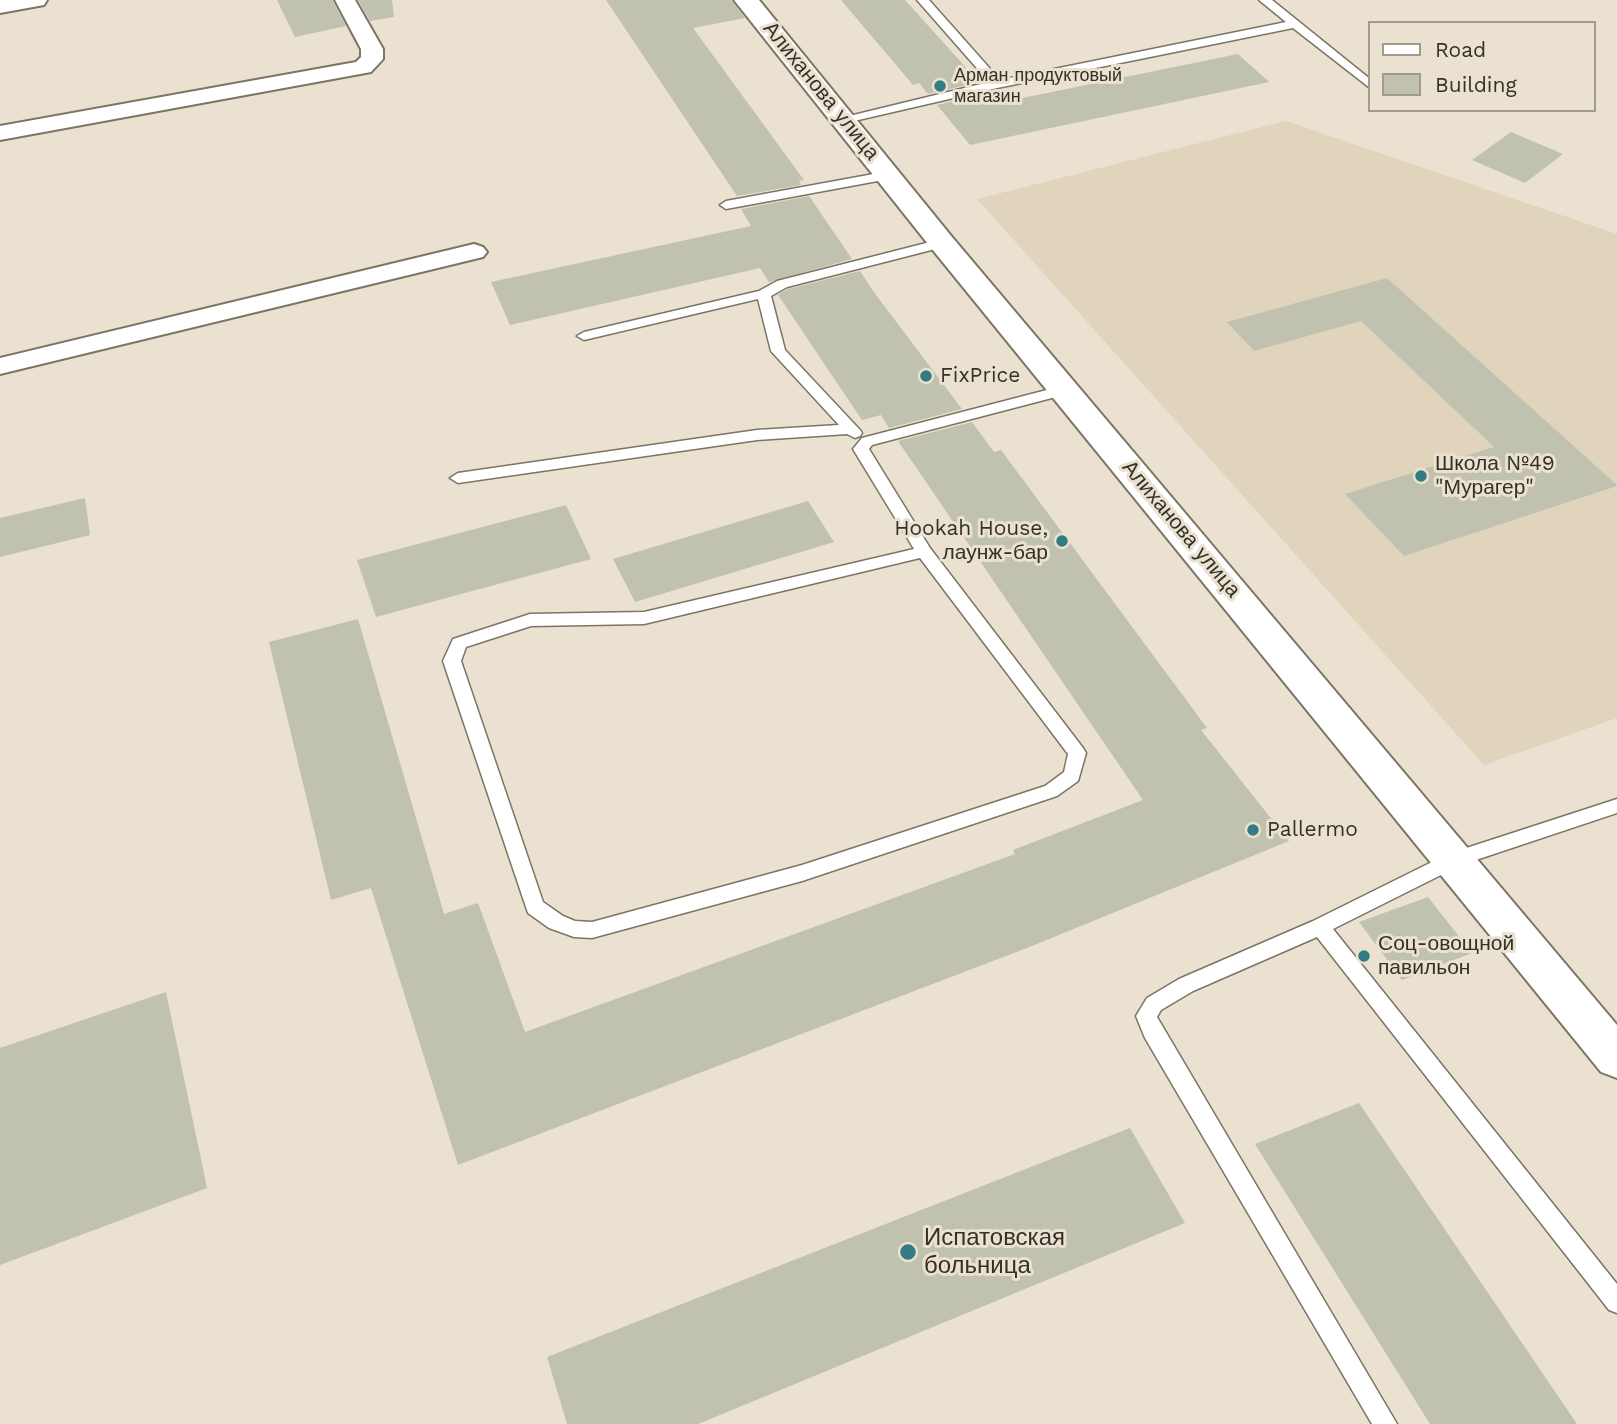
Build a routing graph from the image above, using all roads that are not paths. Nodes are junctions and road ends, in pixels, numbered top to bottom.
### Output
1 (35, 0) edge
2 (345, 0) edge
3 (746, 0) edge
4 (923, 0) edge
5 (1265, 0) edge
6 (0, 6) edge
7 (1295, 24) junction
8 (1368, 83) edge
9 (997, 84) junction
10 (845, 121) junction
11 (0, 133) edge
12 (890, 175) junction
13 (726, 205) dead end
14 (942, 243) junction
15 (474, 252) dead end
16 (764, 294) junction
17 (584, 335) dead end
18 (0, 366) edge
19 (1066, 390) junction
20 (848, 429) junction
21 (867, 441) junction
22 (458, 478) dead end
23 (924, 552) junction
24 (1617, 806) edge
25 (1455, 859) junction
26 (1320, 928) junction
27 (1617, 1058) edge
28 (1617, 1302) edge
29 (1385, 1424) edge

1 - 6 street
2 - 11 street
3 - 10 street, Алиханова улица
4 - 9 lane
5 - 7 lane
7 - 8 lane
7 - 9 lane
9 - 10 lane
10 - 12 street, Алиханова улица
12 - 13 lane
12 - 14 street, Алиханова улица
14 - 16 lane
14 - 19 street, Алиханова улица
15 - 18 street
16 - 17 lane
16 - 20 lane
19 - 21 lane
19 - 25 street, Алиханова улица
20 - 21 lane
20 - 22 lane
21 - 23 lane
23 - 23 lane
24 - 25 lane
25 - 26 lane
25 - 27 street, Алиханова улица
26 - 28 lane
26 - 29 lane

